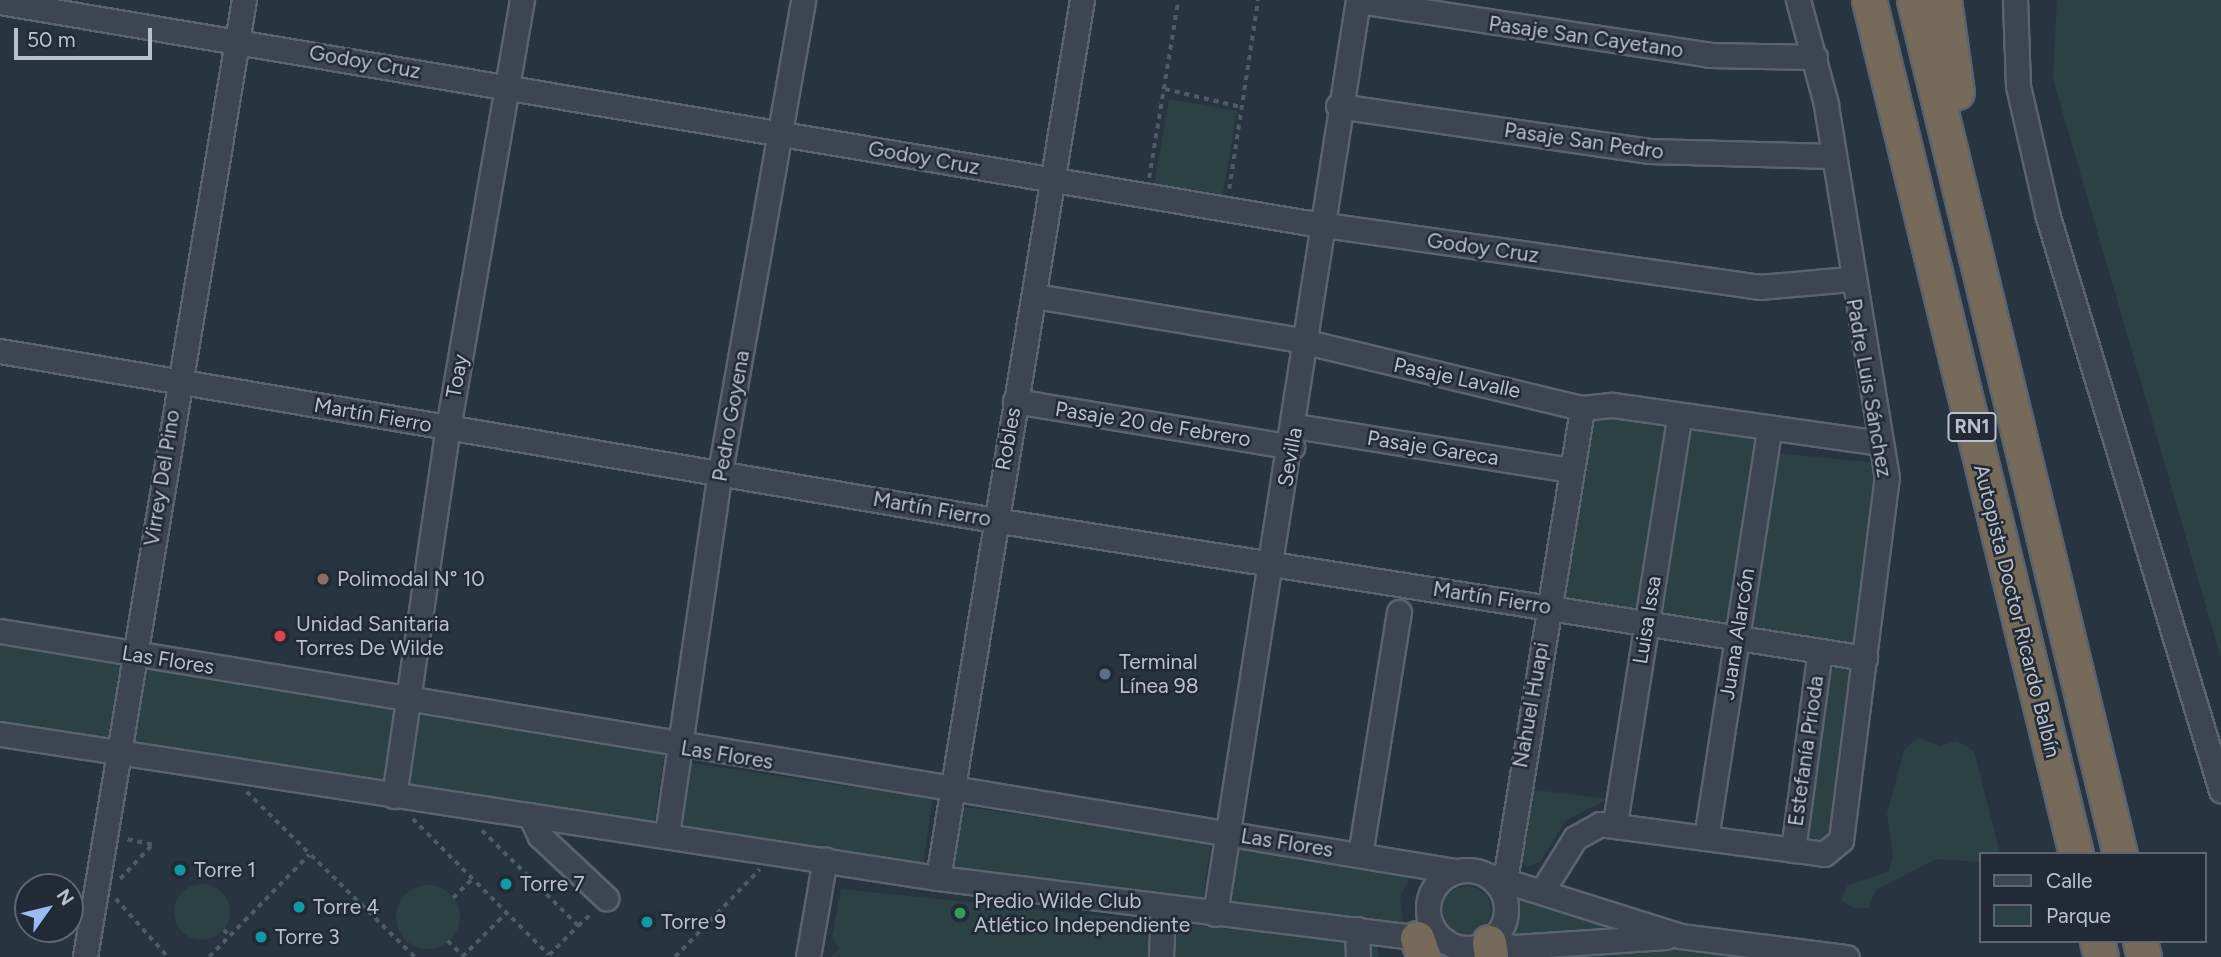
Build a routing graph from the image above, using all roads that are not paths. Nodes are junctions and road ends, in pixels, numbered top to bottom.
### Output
1 (244, 0) edge
2 (522, 0) edge
3 (803, 0) edge
4 (1082, 0) edge
5 (1798, 0) edge
6 (1855, 0) edge
7 (1869, 0) edge
8 (1914, 0) edge
9 (1944, 0) edge
10 (2015, 0) edge
11 (1358, 1) edge
12 (0, 2) edge
13 (238, 40) junction
14 (1881, 53) junction
15 (1815, 57) junction
16 (507, 87) junction
17 (1338, 106) junction
18 (781, 132) junction
19 (1832, 156) junction
20 (1053, 181) junction
21 (1325, 225) junction
22 (1850, 279) junction
23 (1982, 282) junction
24 (1035, 296) junction
25 (1308, 343) junction
26 (0, 351) edge
27 (178, 382) junction
28 (1015, 401) junction
29 (1582, 408) junction
30 (1679, 417) junction
31 (448, 428) junction
32 (1769, 431) junction
33 (1294, 436) junction
34 (1880, 443) junction
35 (1571, 470) junction
36 (720, 472) junction
37 (994, 520) junction
38 (1270, 564) junction
39 (1549, 607) junction
40 (1399, 612) dead end
41 (1647, 622) junction
42 (0, 631) edge
43 (1736, 637) junction
44 (1820, 651) junction
45 (134, 654) junction
46 (1865, 658) junction
47 (408, 699) junction
48 (0, 734) edge
49 (679, 747) junction
50 (119, 754) junction
51 (2221, 790) edge
52 (951, 792) junction
53 (394, 796) junction
54 (530, 814) junction
55 (1615, 823) junction
56 (1227, 833) junction
57 (667, 834) junction
58 (1706, 838) junction
59 (1793, 850) junction
60 (2076, 852) edge
61 (2120, 852) edge
62 (1360, 855) junction
63 (825, 859) junction
64 (1455, 871) junction
65 (938, 878) junction
66 (1498, 882) junction
67 (1544, 888) junction
68 (606, 898) dead end
69 (1163, 909) junction
70 (1215, 914) junction
71 (1357, 929) junction
72 (1680, 936) junction
73 (1428, 945) edge
74 (1490, 950) edge
75 (85, 957) edge
76 (808, 957) edge
77 (1161, 957) edge
78 (1358, 957) edge
79 (1847, 957) edge

1 - 13 street, Virrey Del Pino
2 - 16 street, Toay
3 - 18 street, Pedro Goyena
4 - 20 street, Robles
5 - 15 street, Padre Luis Sánchez
6 - 14 highway
7 - 14 highway, Autopista Doctor Ricardo Balbín / RN1
8 - 23 highway, Autopista Doctor Ricardo Balbín / RN1
9 - 23 highway
10 - 51 street
11 - 15 street, Pasaje San Cayetano
11 - 17 street, Sevilla
12 - 13 street, Godoy Cruz
13 - 16 street, Godoy Cruz
13 - 27 street, Virrey Del Pino
14 - 60 highway, Autopista Doctor Ricardo Balbín / RN1
15 - 19 street, Padre Luis Sánchez
16 - 18 street, Godoy Cruz
16 - 31 street, Toay
17 - 19 street, Pasaje San Pedro
17 - 21 street, Sevilla
18 - 20 street, Godoy Cruz
18 - 36 street, Pedro Goyena
19 - 22 street, Padre Luis Sánchez
20 - 21 street, Godoy Cruz
20 - 24 street, Robles
21 - 22 street, Godoy Cruz
21 - 25 street, Sevilla
22 - 34 street, Padre Luis Sánchez
23 - 61 highway, Autopista Doctor Ricardo Balbín / RN1
24 - 25 street, Pasaje Lavalle
24 - 28 street, Robles
25 - 29 street, Pasaje Lavalle
25 - 33 street, Sevilla
26 - 27 street, Martín Fierro
27 - 31 street, Martín Fierro
27 - 45 street, Virrey Del Pino
28 - 33 street, Pasaje 20 de Febrero
28 - 37 street, Robles
29 - 30 street, Pasaje Lavalle
29 - 35 street, Nahuel Huapi
30 - 32 street, Pasaje Lavalle
30 - 41 street, Luisa Issa
31 - 36 street, Martín Fierro
31 - 47 street, Toay
32 - 34 street, Pasaje Lavalle
32 - 43 street, Juana Alarcón
33 - 35 street, Pasaje Gareca
33 - 38 street, Sevilla
34 - 46 street, Padre Luis Sánchez
35 - 39 street, Nahuel Huapi
36 - 37 street, Martín Fierro
36 - 49 street, Pedro Goyena
37 - 38 street, Martín Fierro
37 - 52 street, Robles
38 - 39 street, Martín Fierro
38 - 56 street, Sevilla
39 - 41 street, Martín Fierro
39 - 66 street, Nahuel Huapi
40 - 62 street
41 - 43 street, Martín Fierro
41 - 55 street, Luisa Issa
42 - 45 street, Las Flores
43 - 44 street, Martín Fierro
43 - 58 street, Juana Alarcón
44 - 46 street, Martín Fierro
44 - 59 street, Estefanía Prioda
45 - 47 street, Las Flores
45 - 50 street, Virrey Del Pino
46 - 59 street, Padre Luis Sánchez
47 - 49 street, Las Flores
47 - 53 street, Toay
48 - 50 street
49 - 52 street, Las Flores
49 - 57 street, Pedro Goyena
50 - 53 street
50 - 75 street, Virrey Del Pino
52 - 56 street, Las Flores
52 - 65 street, Robles
53 - 54 street
54 - 57 street
54 - 68 street
55 - 58 street
55 - 67 street
56 - 62 street, Las Flores
56 - 70 street, Sevilla
57 - 63 street
58 - 59 street
62 - 64 street, Las Flores
63 - 65 street
63 - 76 street
64 - 66 street
64 - 73 street
65 - 69 street
66 - 67 street
66 - 74 street
67 - 72 street
69 - 70 street
69 - 77 street
70 - 71 street
71 - 73 street
71 - 78 street
72 - 74 street
72 - 79 street
73 - 74 street

